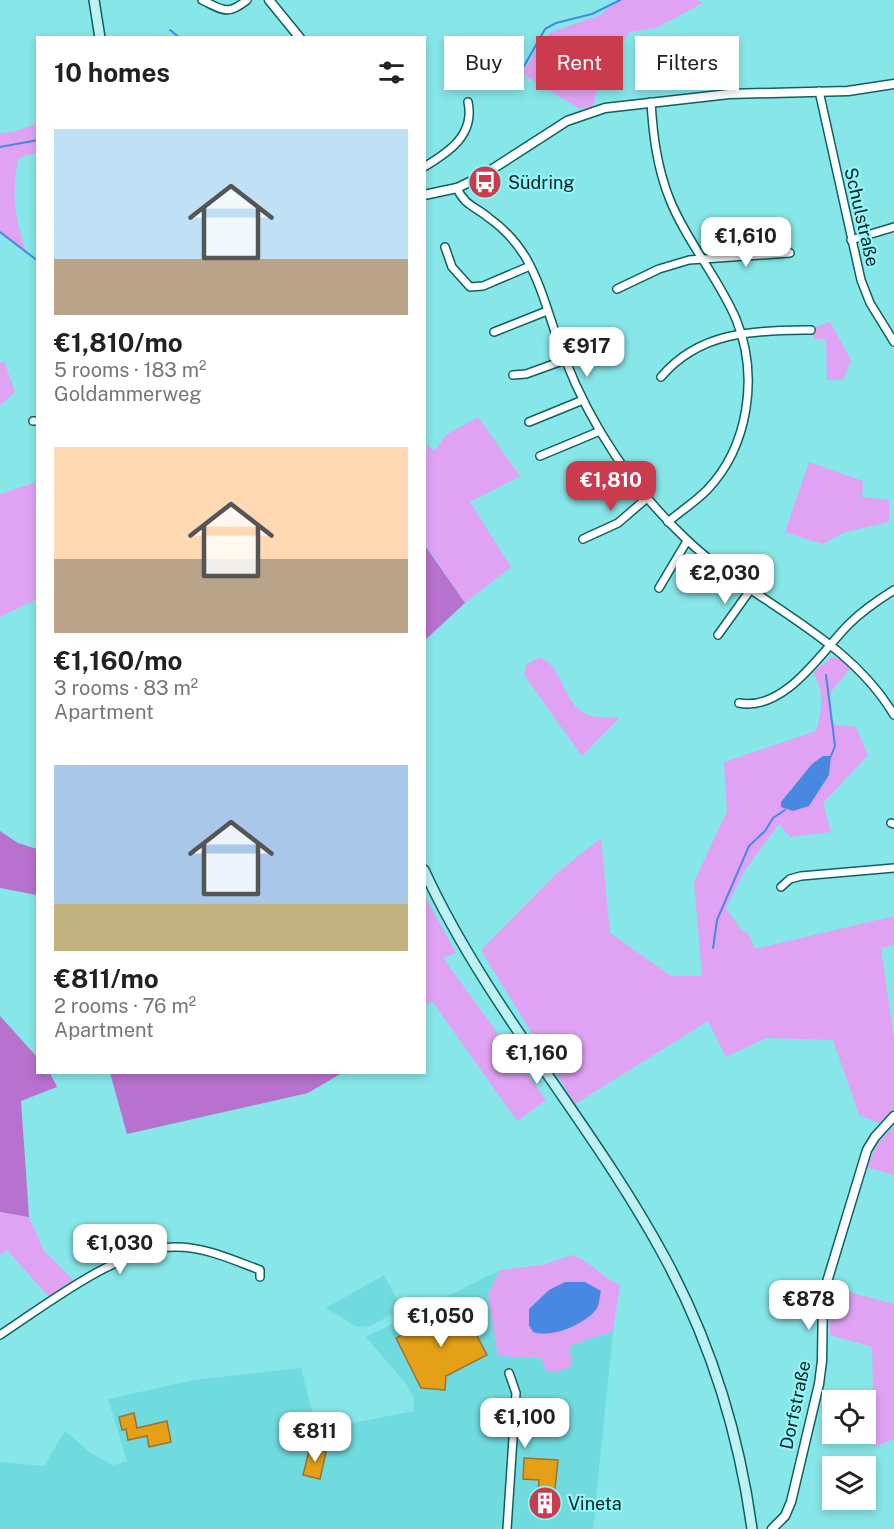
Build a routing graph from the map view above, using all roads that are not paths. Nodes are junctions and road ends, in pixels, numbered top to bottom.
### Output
1 (94, 0) edge
2 (202, 0) edge
3 (247, 0) edge
4 (269, 0) edge
5 (100, 36) edge
6 (298, 36) edge
7 (894, 84) edge
8 (819, 91) junction
9 (468, 102) dead end
10 (651, 102) junction
11 (426, 165) edge
12 (457, 188) junction
13 (426, 195) edge
14 (894, 227) edge
15 (851, 240) junction
16 (445, 247) dead end
17 (790, 254) dead end
18 (701, 258) junction
19 (530, 266) junction
20 (617, 289) dead end
21 (547, 311) junction
22 (811, 330) dead end
23 (494, 332) dead end
24 (740, 332) junction
25 (894, 342) edge
26 (565, 360) junction
27 (513, 375) dead end
28 (661, 377) dead end
29 (583, 400) junction
30 (529, 422) dead end
31 (600, 431) junction
32 (540, 456) dead end
33 (647, 498) junction
34 (668, 522) junction
35 (583, 539) dead end
36 (687, 541) junction
37 (659, 588) dead end
38 (751, 589) junction
39 (894, 590) edge
40 (718, 635) dead end
41 (831, 644) junction
42 (740, 703) dead end
43 (894, 716) edge
44 (894, 868) edge
45 (426, 874) edge
46 (781, 887) dead end
47 (894, 1116) edge
48 (260, 1277) dead end
49 (0, 1335) edge
50 (509, 1373) dead end
51 (507, 1529) edge
52 (752, 1529) edge
53 (772, 1529) edge

1 - 5 main road
2 - 3 street
4 - 6 street
7 - 8 street
8 - 10 street
8 - 15 street, Schulstraße
9 - 11 street
10 - 12 street
10 - 18 street
12 - 13 street
12 - 19 street
14 - 15 street
15 - 25 street, Schulstraße
16 - 19 street
17 - 18 street
18 - 20 street
18 - 24 street
19 - 21 street
21 - 23 street
21 - 26 street
22 - 24 street
24 - 28 street
24 - 34 street
26 - 27 street
26 - 29 street
29 - 30 street
29 - 31 street
31 - 32 street
31 - 33 street
33 - 34 street
33 - 35 street
34 - 36 street
36 - 37 street
36 - 38 street
38 - 40 street
38 - 41 street
39 - 41 street
41 - 42 street
41 - 43 street
44 - 46 street
45 - 52 main road
47 - 53 street, Dorfstraße
48 - 49 street
50 - 51 street

